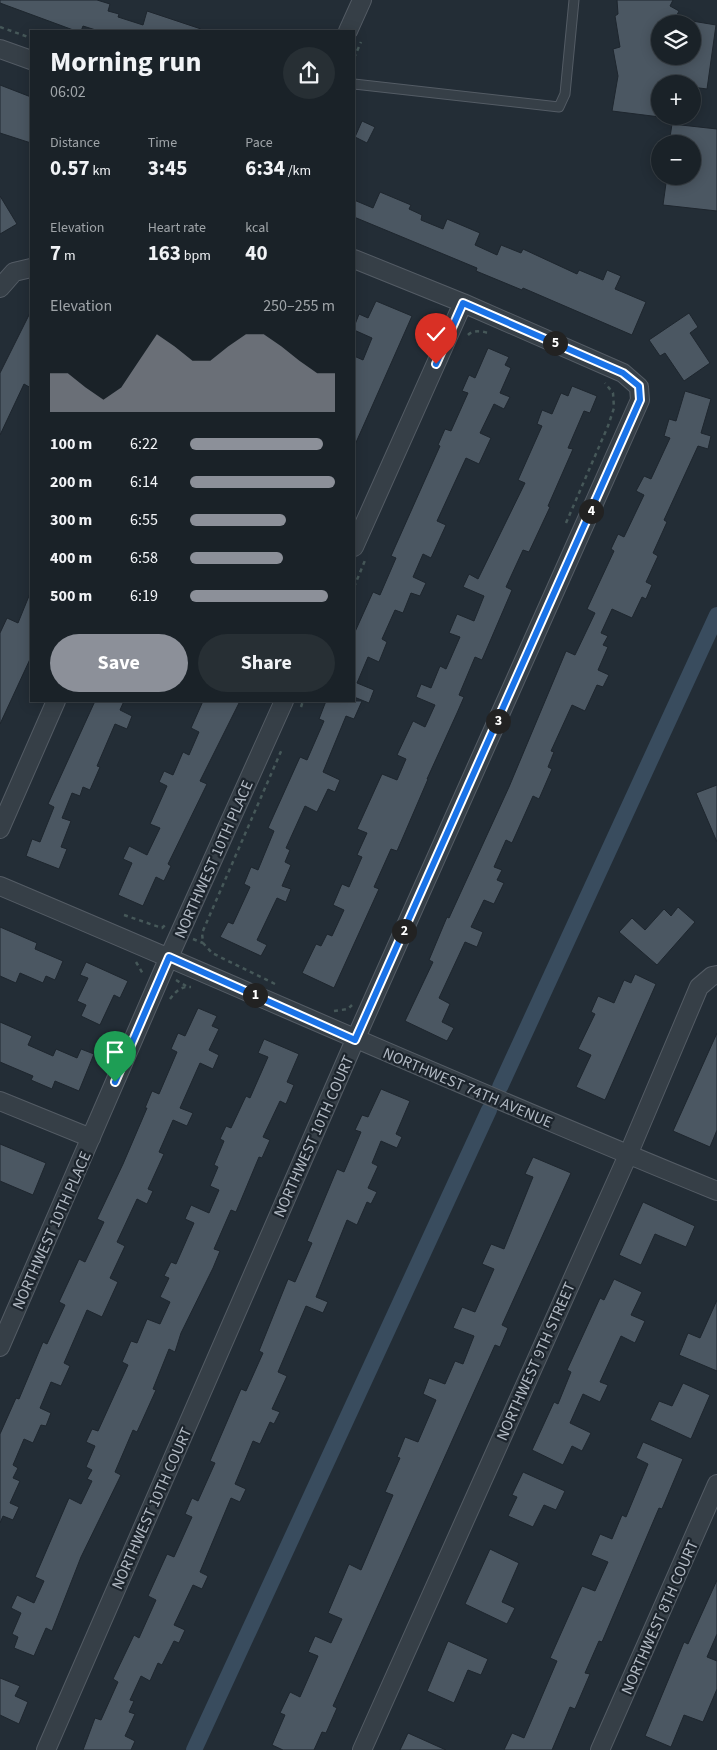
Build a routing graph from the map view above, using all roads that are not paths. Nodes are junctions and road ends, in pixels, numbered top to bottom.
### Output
1 (362, 0) edge
2 (574, 0) edge
3 (348, 30) edge
4 (0, 49) edge
5 (30, 60) edge
6 (355, 84) edge
7 (355, 259) edge
8 (30, 268) edge
9 (0, 288) edge
10 (463, 303) junction
11 (362, 548) edge
12 (56, 702) edge
13 (292, 706) edge
14 (0, 829) edge
15 (0, 886) edge
16 (169, 957) junction
17 (714, 975) edge
18 (355, 1040) junction
19 (0, 1101) edge
20 (91, 1138) junction
21 (628, 1154) junction
22 (717, 1191) edge
23 (5, 1323) edge
24 (0, 1347) edge
25 (717, 1484) edge
26 (46, 1750) edge
27 (362, 1750) edge
28 (600, 1750) edge

1 - 3 street
2 - 6 lane
4 - 5 street
7 - 10 street
8 - 9 street
10 - 11 street
10 - 18 street, NORTHWEST 10TH COURT
12 - 14 street
13 - 16 street, NORTHWEST 10TH PLACE
15 - 16 street, NORTHWEST 74TH AVENUE
16 - 18 street, NORTHWEST 74TH AVENUE
16 - 20 street, NORTHWEST 10TH PLACE
17 - 21 street, NORTHWEST 9TH STREET
18 - 21 street, NORTHWEST 74TH AVENUE
18 - 26 street, NORTHWEST 10TH COURT
19 - 20 street
20 - 23 street, NORTHWEST 10TH PLACE
21 - 22 street, NORTHWEST 74TH AVENUE
21 - 27 street, NORTHWEST 9TH STREET
23 - 24 street, NORTHWEST 10TH PLACE
25 - 28 street, NORTHWEST 8TH COURT

